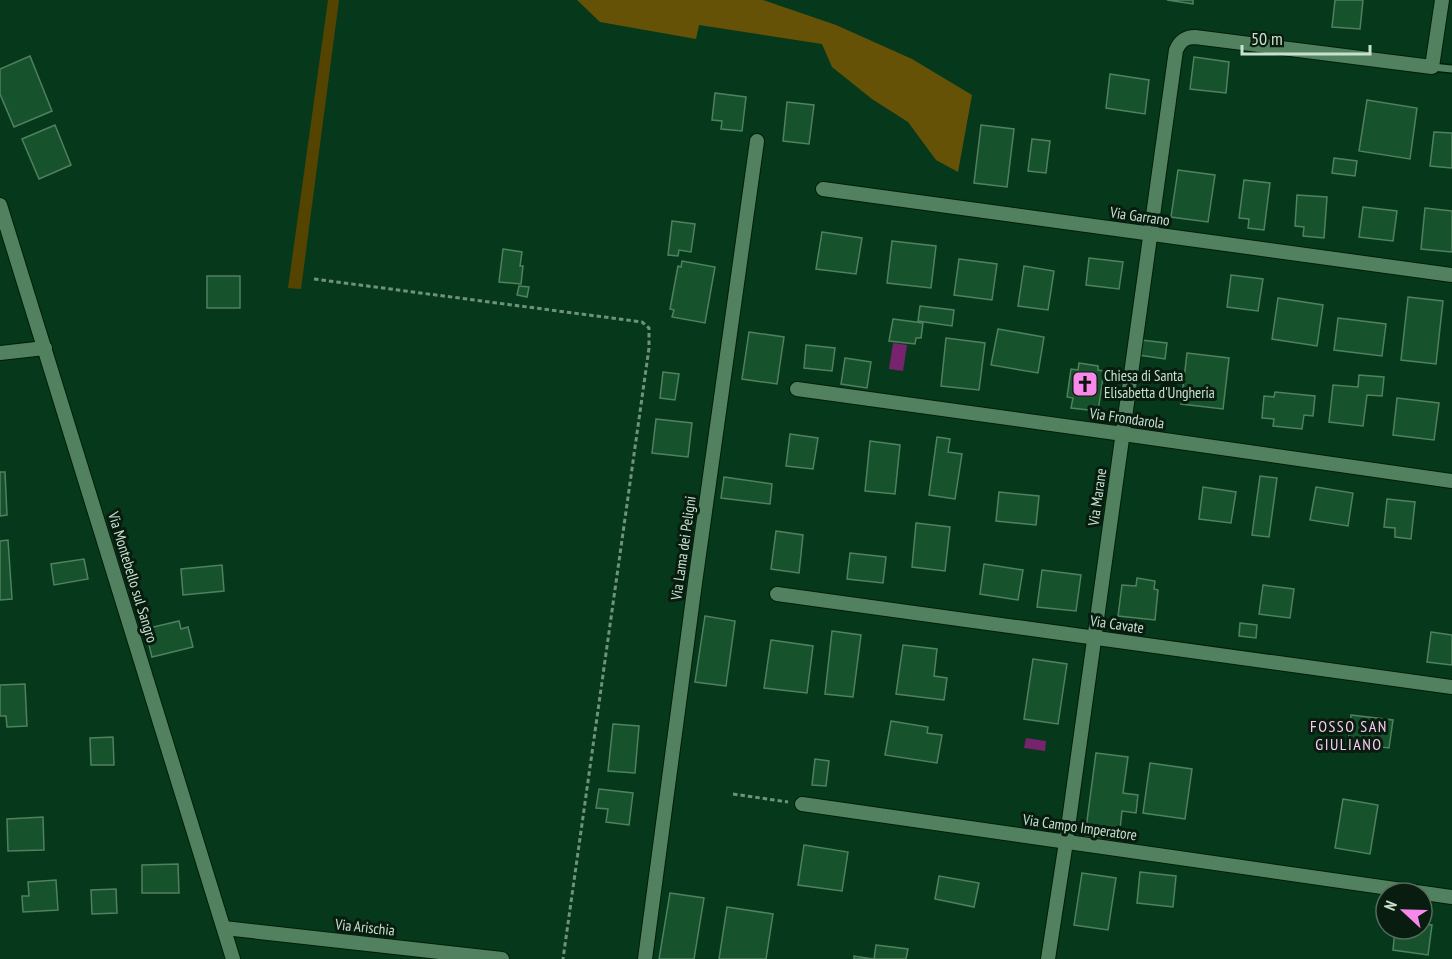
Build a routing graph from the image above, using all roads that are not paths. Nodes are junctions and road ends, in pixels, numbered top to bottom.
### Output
1 (1442, 0) edge
2 (1432, 67) junction
3 (1452, 69) edge
4 (757, 141) dead end
5 (823, 189) dead end
6 (0, 205) edge
7 (1150, 234) junction
8 (1452, 275) edge
9 (45, 348) junction
10 (0, 353) edge
11 (797, 389) dead end
12 (1123, 434) junction
13 (1452, 481) edge
14 (777, 594) dead end
15 (1094, 637) junction
16 (1452, 687) edge
17 (802, 804) road end
18 (1066, 842) junction
19 (1452, 897) edge
20 (224, 928) junction
21 (233, 959) edge
22 (502, 959) edge
23 (645, 959) edge
24 (1048, 959) edge

1 - 2 street
2 - 3 lane
2 - 7 street, Via Marane
4 - 23 street, Via Lama dei Peligni
5 - 7 street, Via Garrano
6 - 9 street, Via Montebello sul Sangro
7 - 8 street, Via Garrano
7 - 12 street, Via Marane
9 - 10 street
9 - 20 street, Via Montebello sul Sangro
11 - 12 street, Via Frondarola
12 - 13 street, Via Frondarola
12 - 15 street, Via Marane
14 - 15 street, Via Cavate
15 - 16 street, Via Cavate
15 - 18 street, Via Marane
17 - 18 street, Via Campo Imperatore
18 - 19 street, Via Campo Imperatore
18 - 24 street, Via Marane
20 - 21 street, Via Montebello sul Sangro
20 - 22 street, Via Arischia

